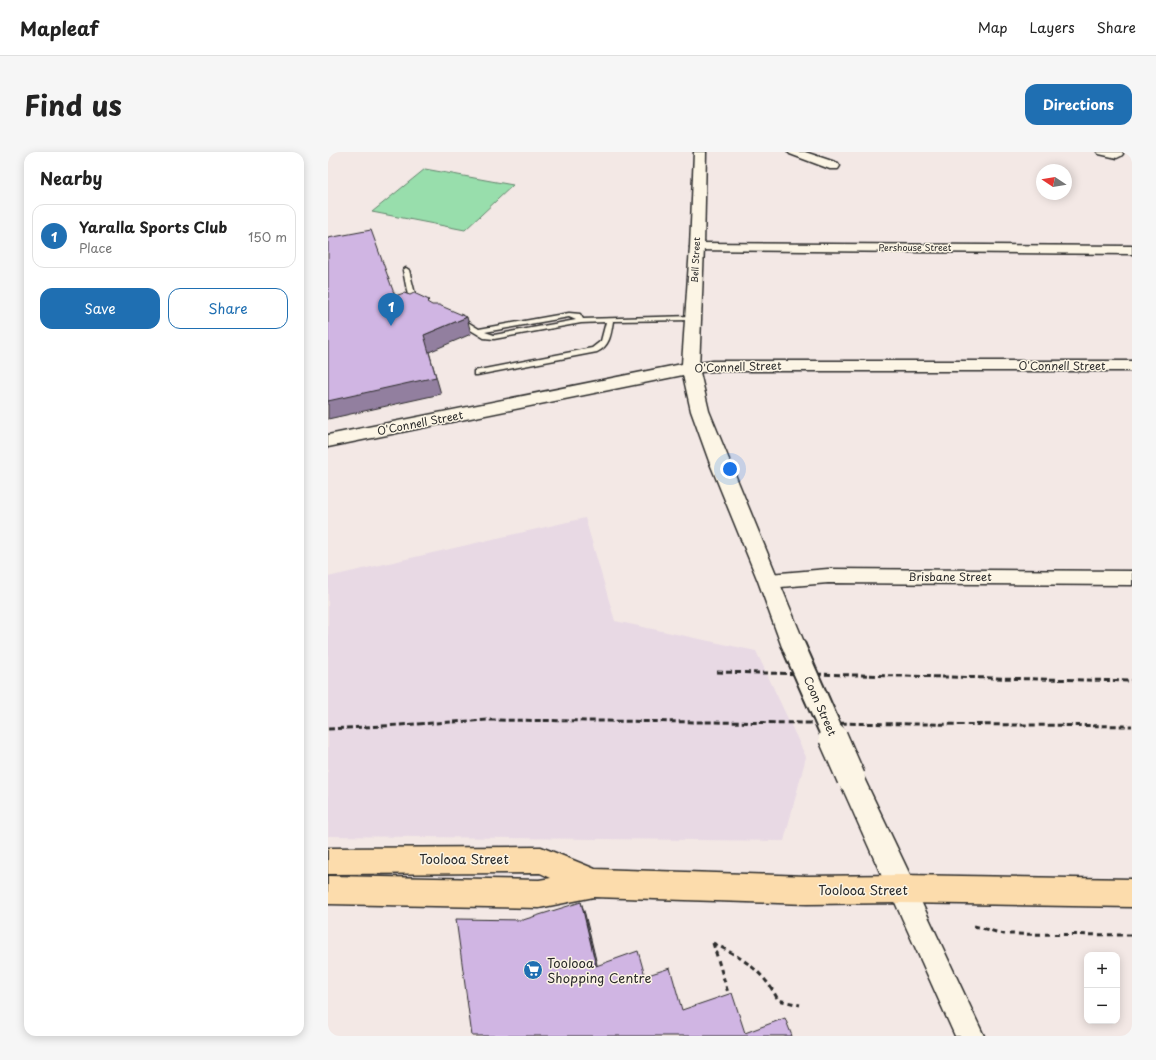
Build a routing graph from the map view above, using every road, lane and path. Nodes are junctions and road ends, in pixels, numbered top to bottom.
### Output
1 (700, 152) edge
2 (794, 152) edge
3 (1103, 152) edge
4 (1117, 154) dead end
5 (834, 166) dead end
6 (698, 247) junction
7 (1132, 250) edge
8 (406, 270) dead end
9 (414, 308) edge
10 (450, 317) edge
11 (693, 318) junction
12 (610, 319) junction
13 (1132, 366) edge
14 (690, 368) junction
15 (477, 373) dead end
16 (328, 441) edge
17 (1132, 578) edge
18 (769, 581) junction
19 (328, 861) edge
20 (594, 883) junction
21 (902, 889) junction
22 (328, 890) edge
23 (1132, 892) edge
24 (974, 926) dead end
25 (1132, 935) edge
26 (730, 1000) edge
27 (800, 1005) dead end
28 (970, 1036) edge

1 - 6 street, Bell Street
2 - 5 street
3 - 4 street
6 - 7 street, Pershouse Street
6 - 11 street, Bell Street
8 - 9 lane
10 - 12 lane
11 - 12 lane
11 - 14 street, Bell Street
12 - 15 lane
13 - 14 street, O'Connell Street
14 - 16 street, O'Connell Street
14 - 18 street, Coon Street
17 - 18 street, Brisbane Street
18 - 21 street, Coon Street, bridge
19 - 20 main road, Toolooa Street
20 - 21 main road, Toolooa Street
20 - 22 main road, Toolooa Street
21 - 23 main road, Toolooa Street
21 - 28 street, Coon Street
24 - 25 path
26 - 27 path

